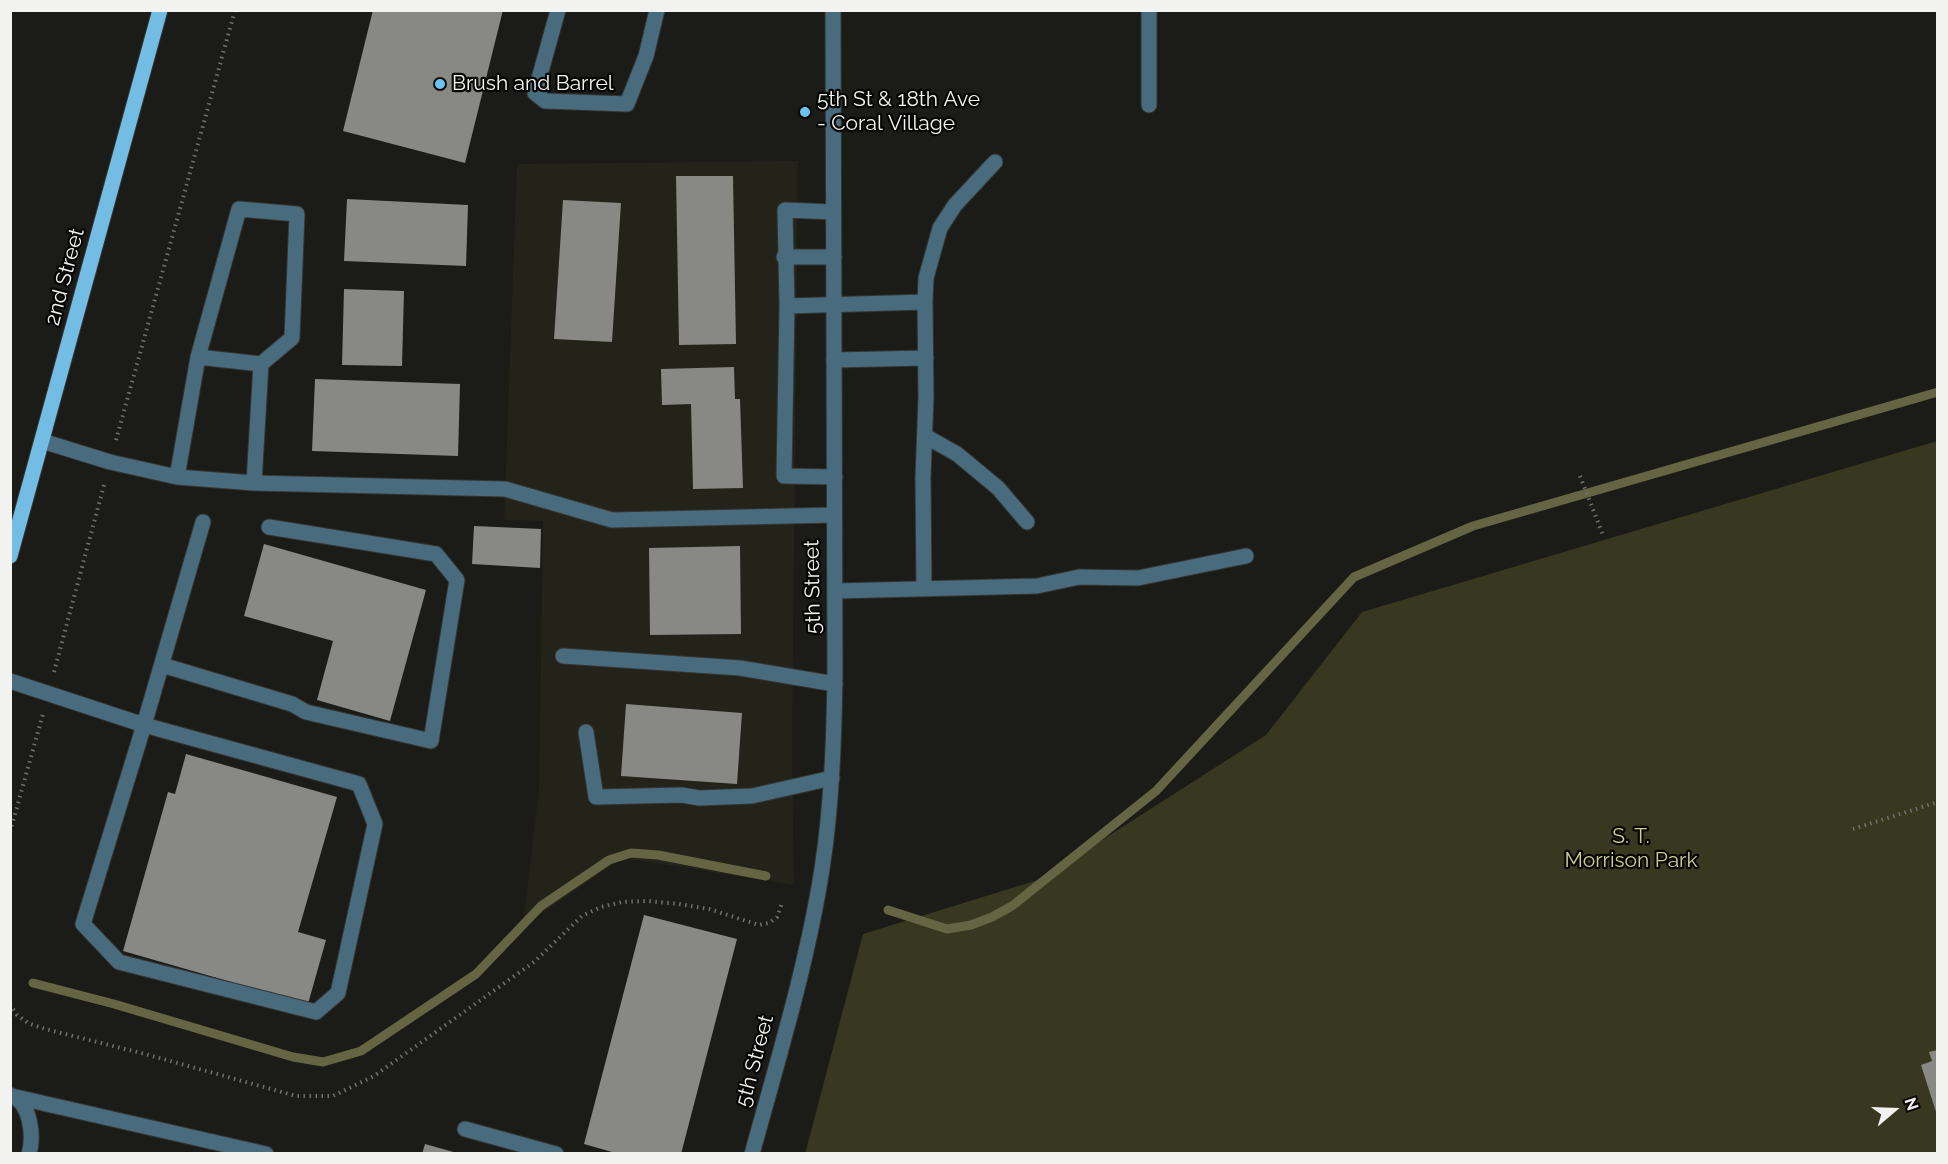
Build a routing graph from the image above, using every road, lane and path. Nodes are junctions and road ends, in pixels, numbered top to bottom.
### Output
1 (160, 10) edge
2 (235, 10) edge
3 (558, 10) edge
4 (657, 10) edge
5 (833, 10) edge
6 (1149, 10) edge
7 (1149, 105) dead end
8 (995, 162) dead end
9 (833, 212) junction
10 (784, 257) junction
11 (834, 257) junction
12 (925, 302) junction
13 (833, 305) junction
14 (787, 306) junction
15 (198, 357) junction
16 (926, 358) junction
17 (834, 360) junction
18 (261, 364) junction
19 (925, 436) junction
20 (42, 441) junction
21 (110, 462) junction
22 (1580, 476) dead end
23 (177, 477) junction
24 (835, 477) junction
25 (254, 483) junction
26 (834, 515) junction
27 (203, 522) dead end
28 (1027, 522) dead end
29 (269, 527) dead end
30 (1602, 535) dead end
31 (10, 556) edge
32 (1246, 556) dead end
33 (924, 589) junction
34 (835, 591) junction
35 (563, 656) dead end
36 (162, 665) junction
37 (10, 681) edge
38 (835, 684) junction
39 (49, 692) junction
40 (144, 725) junction
41 (586, 732) dead end
42 (832, 778) junction
43 (1938, 802) edge
44 (1853, 830) dead end
45 (10, 832) edge
46 (782, 903) dead end
47 (10, 1004) edge
48 (13, 1096) edge
49 (465, 1129) dead end
50 (29, 1154) edge
51 (266, 1154) edge
52 (556, 1154) edge
53 (752, 1154) edge

1 - 20 main road, 2nd Street
2 - 21 path
3 - 4 street
5 - 9 street, 5th Street
6 - 7 street
8 - 12 street
9 - 10 street
9 - 11 street, 5th Street
10 - 11 street
10 - 14 street
11 - 13 street, 5th Street
12 - 13 street
12 - 16 street
13 - 14 street
13 - 17 street, 5th Street
14 - 24 street
15 - 18 street
15 - 18 street
15 - 23 street
16 - 17 street
16 - 19 street
17 - 24 street, 5th Street
18 - 25 street
19 - 28 street
19 - 33 street
20 - 21 street
20 - 31 main road, 2nd Street
21 - 23 street
21 - 39 path
22 - 30 path
23 - 25 street
24 - 26 street, 5th Street
25 - 26 street
26 - 34 street, 5th Street
27 - 36 street
29 - 36 street
32 - 33 street
33 - 34 street
34 - 38 street, 5th Street
35 - 38 street
36 - 40 street
37 - 39 street
38 - 42 street, 5th Street
39 - 40 street
39 - 45 path
40 - 40 street
41 - 42 street
42 - 53 street, 5th Street
43 - 44 path
46 - 47 path
48 - 50 street
48 - 51 street
49 - 52 street

